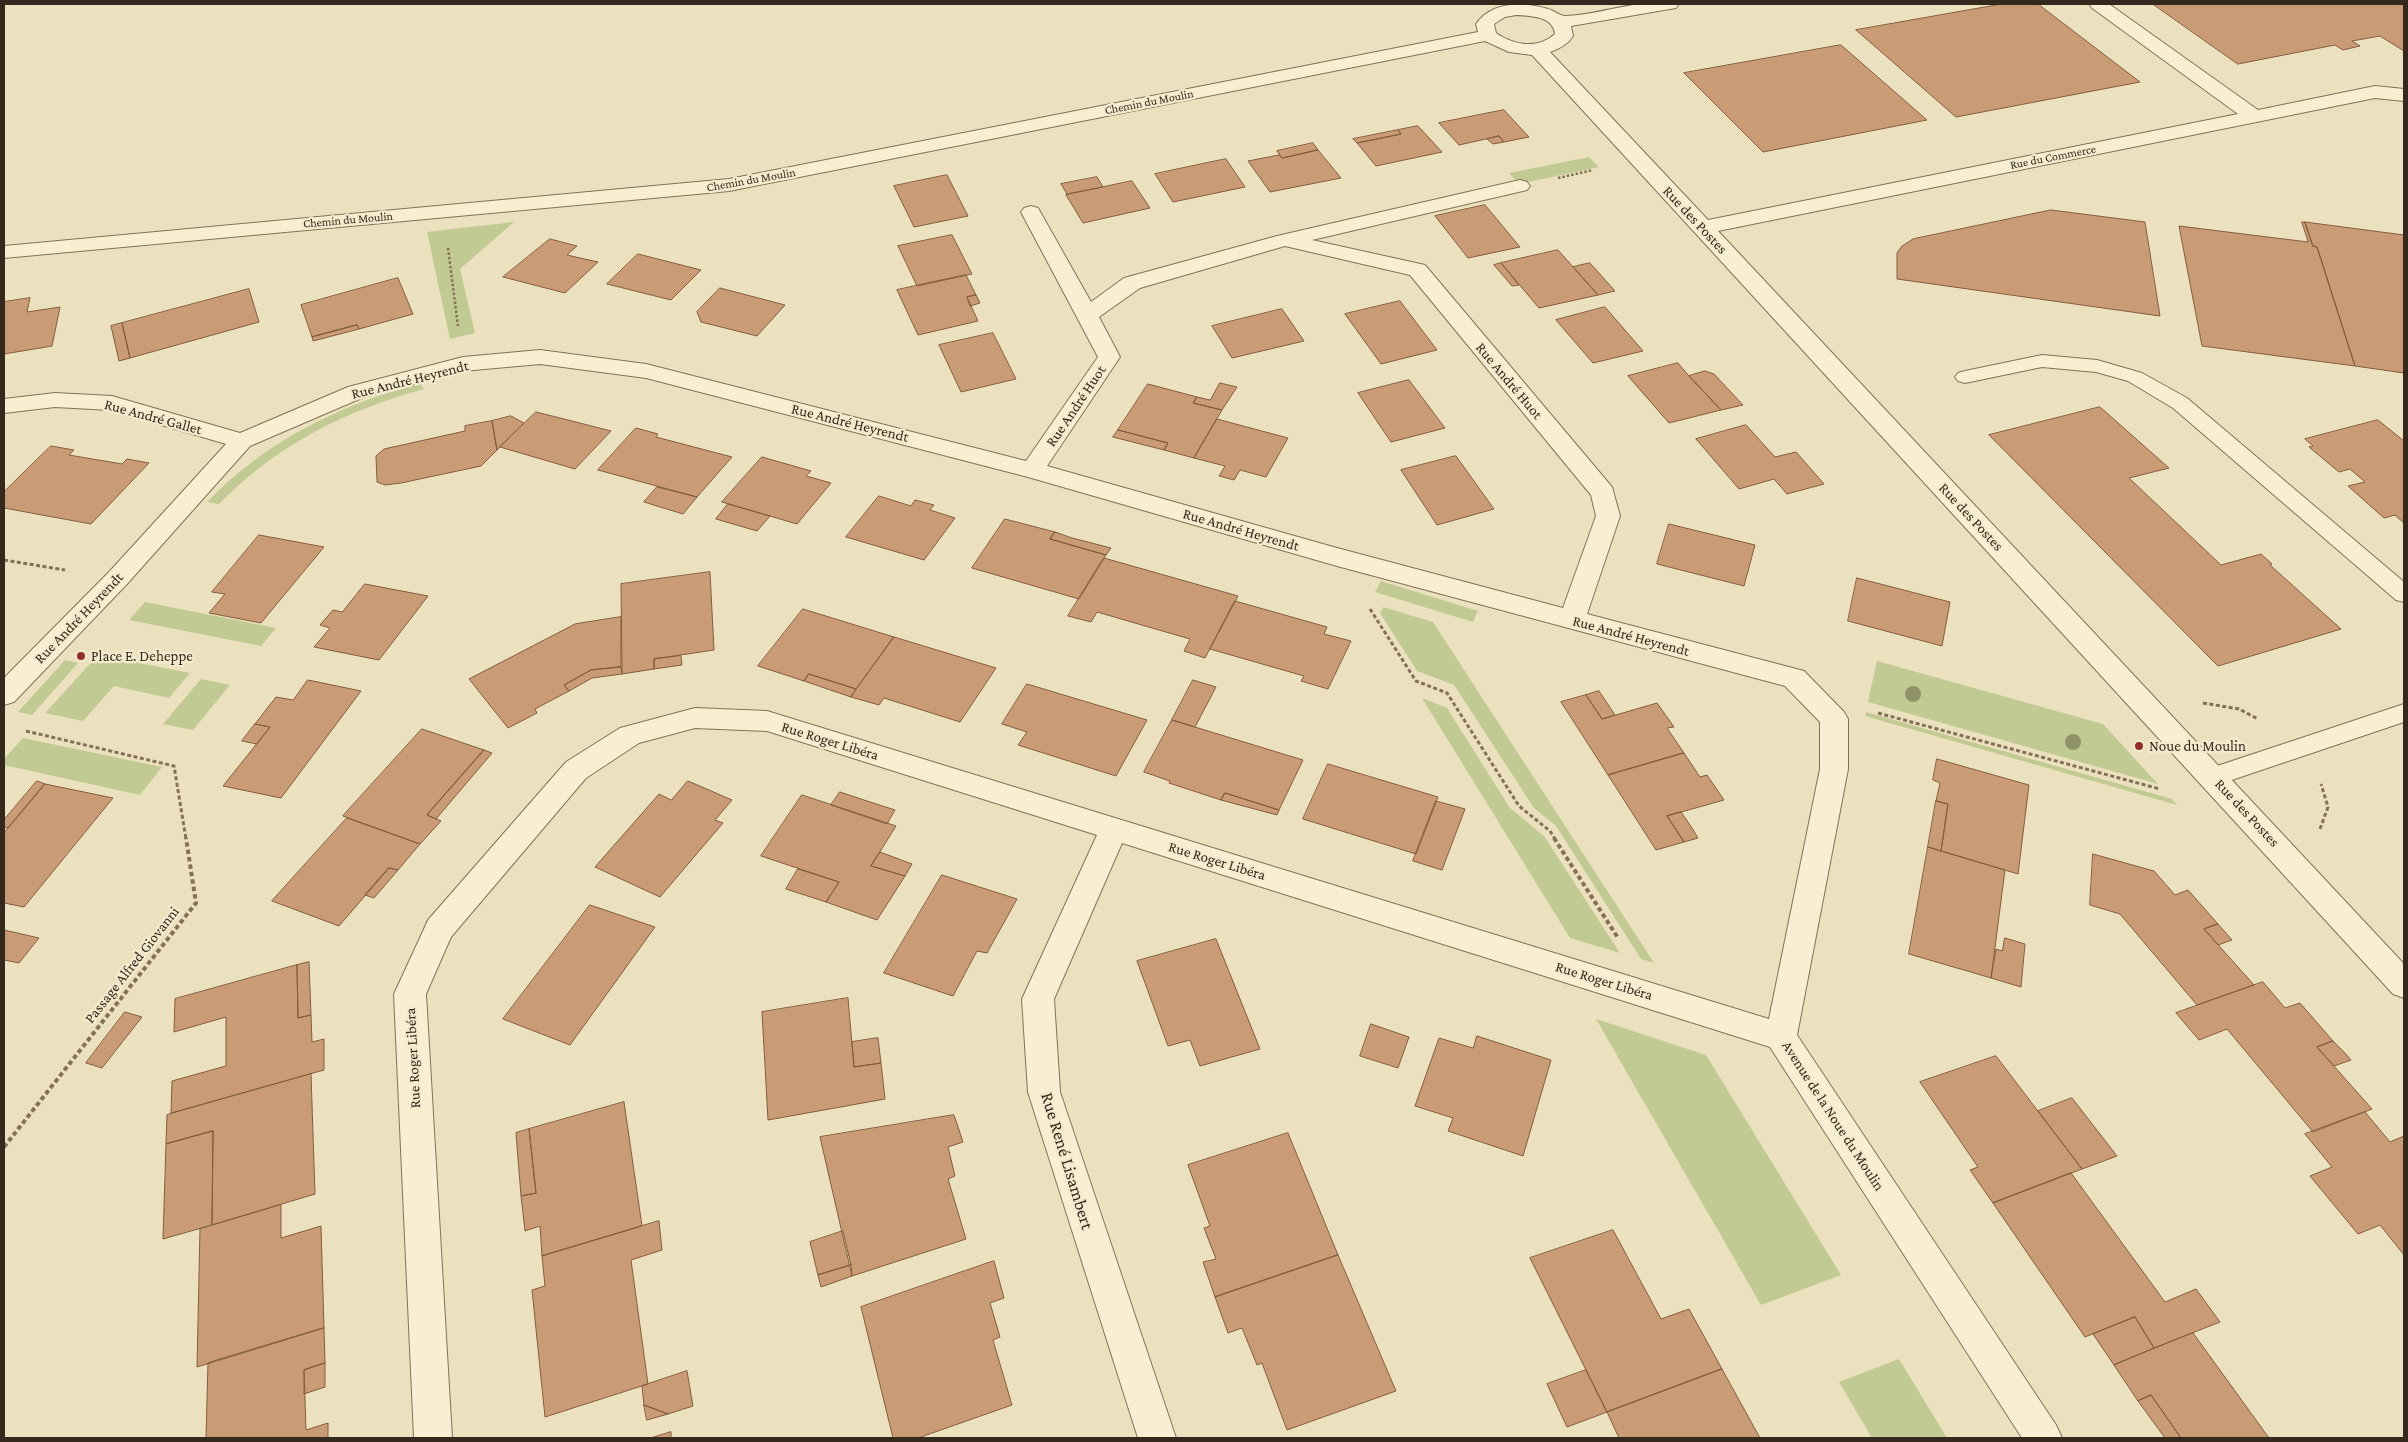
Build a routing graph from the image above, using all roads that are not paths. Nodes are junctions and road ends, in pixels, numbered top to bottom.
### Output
1 (1670, 4) edge
2 (2098, 4) edge
3 (1501, 8) edge
4 (1560, 22) junction
5 (1488, 35) junction
6 (1537, 49) junction
7 (2404, 95) edge
8 (2255, 116) junction
9 (1520, 186) road end
10 (1031, 212) dead end
11 (1701, 228) junction
12 (1284, 240) junction
13 (4, 252) edge
14 (1087, 315) junction
15 (1964, 377) dead end
16 (4, 406) edge
17 (242, 441) junction
18 (1032, 470) junction
19 (2404, 594) edge
20 (1572, 620) junction
21 (1803, 687) joint
22 (4, 695) edge
23 (2404, 713) edge
24 (2214, 777) junction
25 (1114, 829) junction
26 (2404, 985) edge
27 (1781, 1037) junction
28 (433, 1438) edge
29 (1157, 1438) edge
30 (2043, 1438) edge

1 - 4 street
2 - 8 street
3 - 4 street
3 - 5 street
4 - 6 street
5 - 6 street
5 - 13 street, Chemin du Moulin
6 - 11 street, Rue des Postes
7 - 8 street, Rue du Commerce
8 - 11 street, Rue du Commerce
9 - 12 street, Rue André Huot
10 - 14 street, Rue André Huot
11 - 24 street, Rue des Postes
12 - 14 street, Rue André Huot
12 - 20 street, Rue André Huot
14 - 18 street, Rue André Huot
15 - 19 lane
16 - 17 street, Rue André Gallet
17 - 18 street, Rue André Heyrendt
17 - 22 street, Rue André Heyrendt
18 - 20 street, Rue André Heyrendt
20 - 21 street, Rue André Heyrendt
21 - 27 street, Avenue de la Noue du Moulin
23 - 24 lane
24 - 26 street, Rue des Postes
25 - 27 street, Rue Roger Libéra
25 - 28 street, Rue Roger Libéra
25 - 29 street, Rue René Lisambert
27 - 30 street, Avenue de la Noue du Moulin

